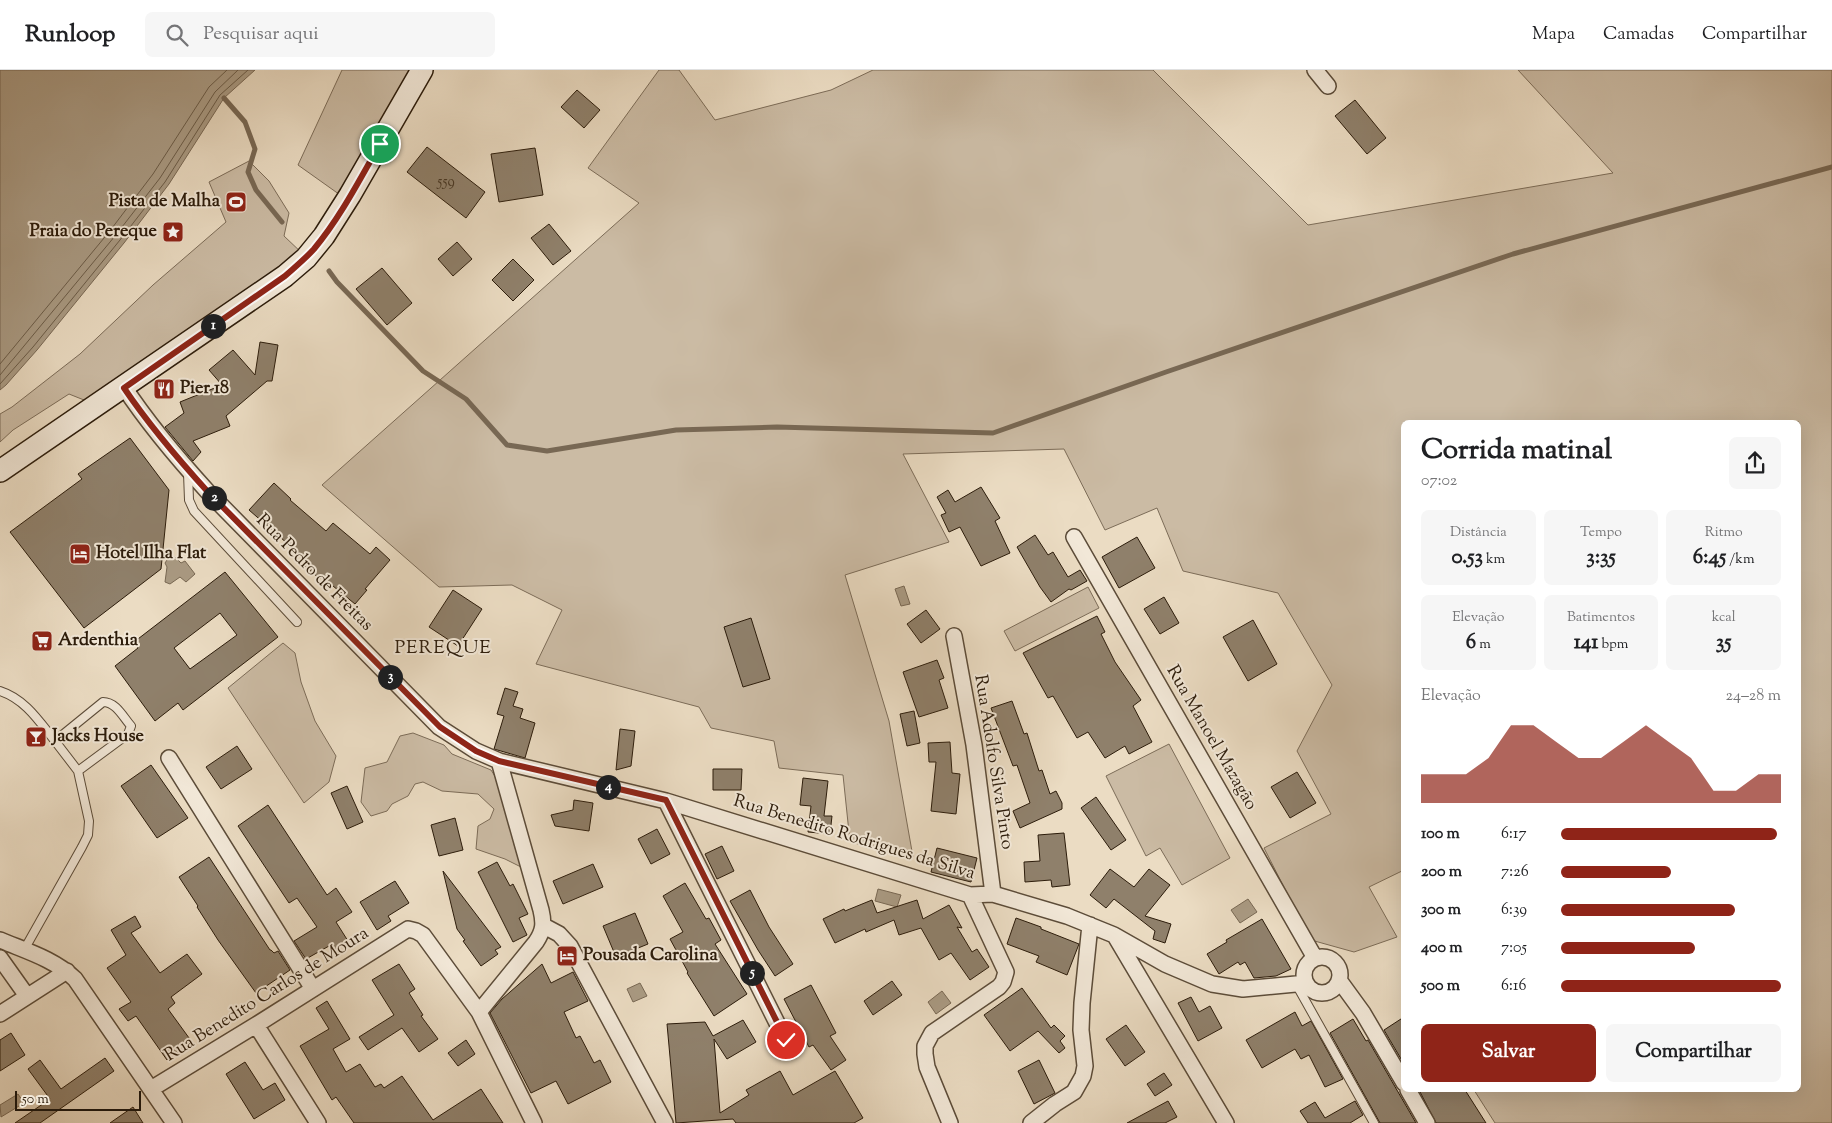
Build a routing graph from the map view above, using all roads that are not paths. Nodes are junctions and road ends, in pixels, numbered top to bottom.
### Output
1 (422, 70) edge
2 (1315, 70) edge
3 (1328, 86) dead end
4 (124, 388) junction
5 (188, 470) junction
6 (0, 471) edge
7 (1074, 537) dead end
8 (297, 622) dead end
9 (954, 636) dead end
10 (0, 691) edge
11 (55, 741) junction
12 (169, 758) dead end
13 (499, 761) junction
14 (78, 771) junction
15 (666, 800) junction
16 (993, 894) junction
17 (970, 895) junction
18 (1090, 925) junction
19 (544, 926) junction
20 (1114, 935) junction
21 (0, 940) edge
22 (24, 950) junction
23 (0, 958) edge
24 (1315, 958) junction
25 (67, 971) junction
26 (1339, 980) junction
27 (1301, 984) junction
28 (313, 989) junction
29 (27, 996) junction
30 (479, 1012) junction
31 (0, 1014) edge
32 (256, 1025) junction
33 (786, 1040) dead end
34 (1401, 1078) edge
35 (151, 1089) junction
36 (1409, 1092) edge
37 (174, 1123) edge
38 (318, 1123) edge
39 (534, 1123) edge
40 (664, 1123) edge
41 (950, 1123) edge
42 (1031, 1123) edge
43 (1226, 1123) edge
44 (1374, 1123) edge
45 (1427, 1123) edge

1 - 4 main road
2 - 3 street
4 - 5 street, Rua Pedro de Freitas
4 - 6 main road
5 - 8 lane
5 - 13 street, Rua Pedro de Freitas
7 - 24 street, Rua Manoel Mazagão
9 - 16 street, Rua Adolfo Silva Pinto
10 - 11 lane
11 - 14 lane
11 - 14 lane
12 - 28 street
13 - 15 street, Rua Benedito Rodrigues da Silva
13 - 19 street
14 - 22 lane
15 - 17 street, Rua Benedito Rodrigues da Silva
15 - 33 street
16 - 17 street, Rua Benedito Rodrigues da Silva
16 - 18 street, Rua Benedito Rodrigues da Silva
17 - 41 street
18 - 20 street, Rua Benedito Rodrigues da Silva
18 - 42 street
19 - 30 street
19 - 40 street
20 - 27 street, Rua Benedito Rodrigues da Silva
20 - 43 street
21 - 22 street
22 - 25 street
23 - 29 street
24 - 26 street
24 - 27 street
25 - 29 street
25 - 35 street
26 - 27 street
26 - 34 street
27 - 44 lane
28 - 30 street, Rua Benedito Carlos de Moura
28 - 32 street, Rua Benedito Carlos de Moura
29 - 31 street
30 - 39 street
32 - 35 street, Rua Benedito Carlos de Moura
32 - 38 street
35 - 37 street
36 - 45 street

